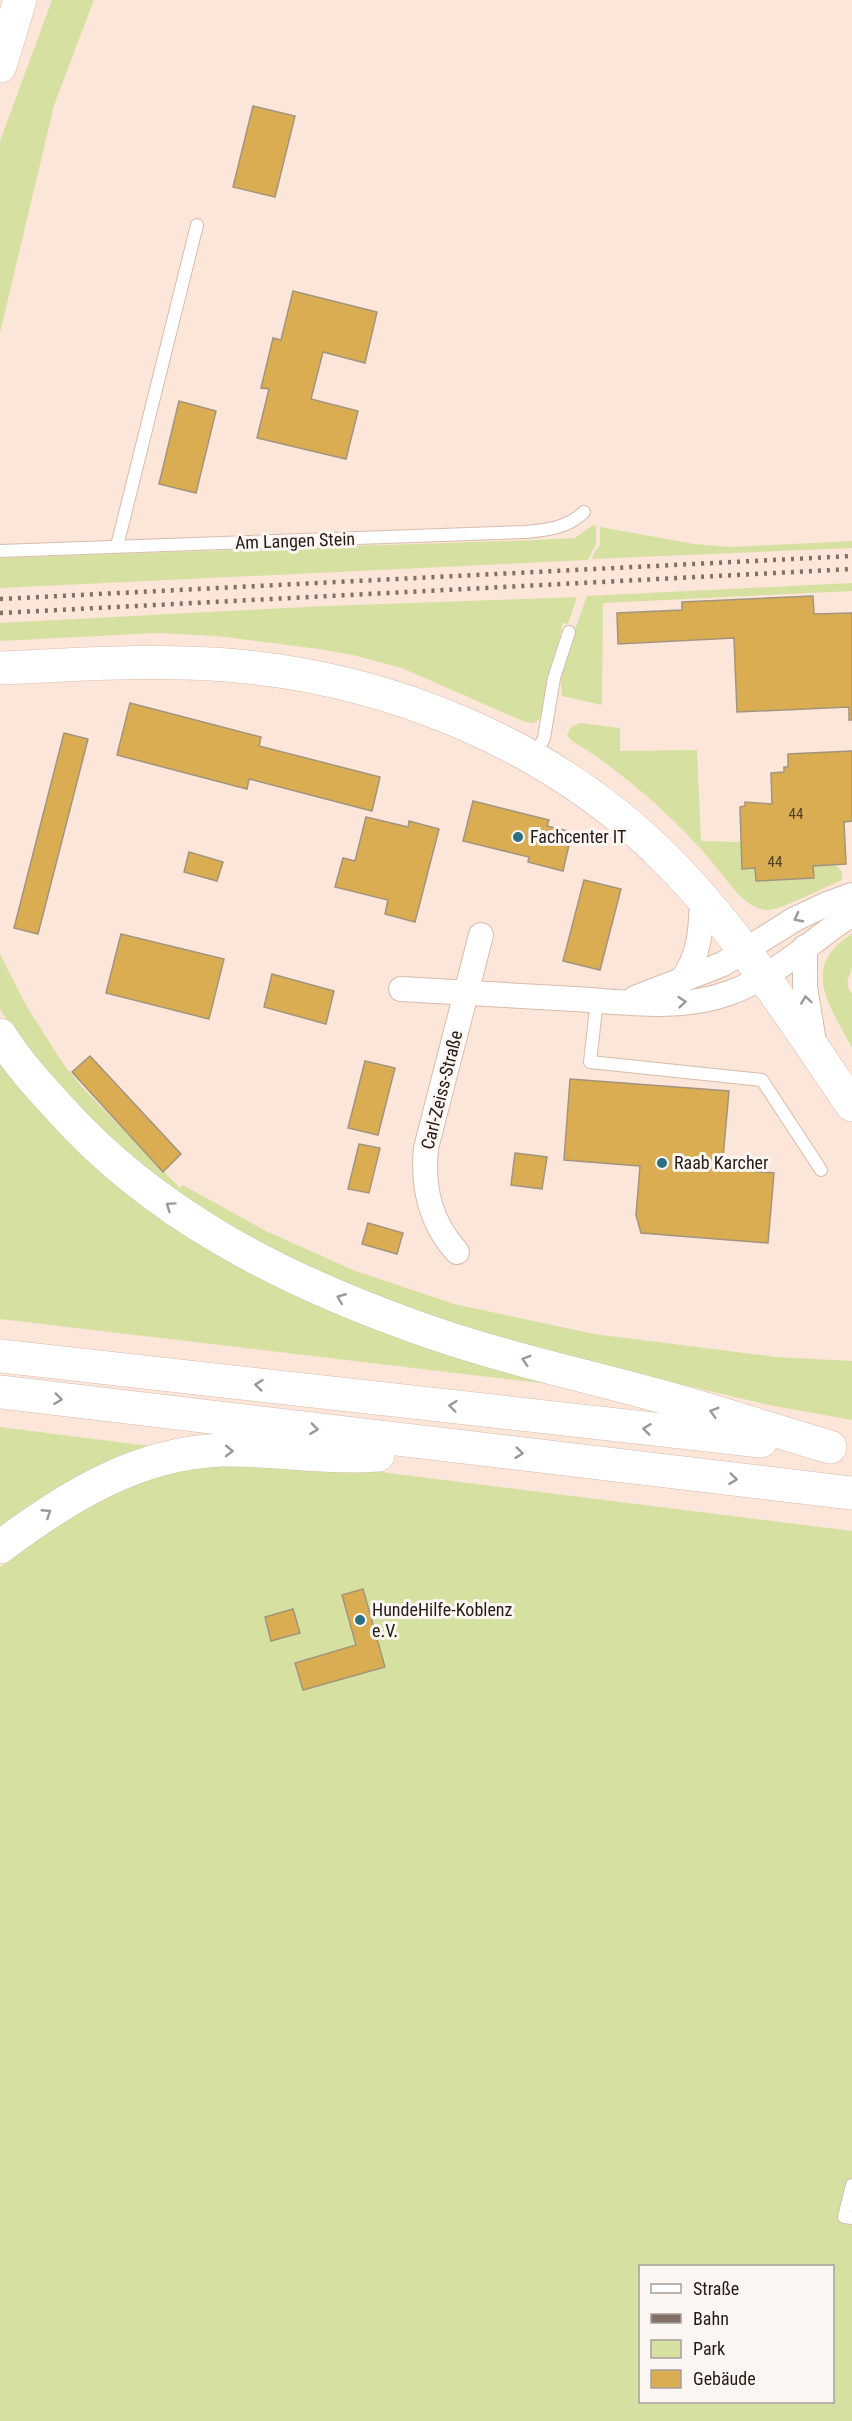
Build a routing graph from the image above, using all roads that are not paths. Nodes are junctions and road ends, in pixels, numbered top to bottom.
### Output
1 (20, 0) edge
2 (0, 66) edge
3 (197, 225) dead end
4 (584, 512) dead end
5 (117, 546) junction
6 (0, 551) edge
7 (569, 632) dead end
8 (0, 668) edge
9 (533, 758) junction
10 (852, 895) edge
11 (702, 899) junction
12 (852, 914) edge
13 (481, 935) dead end
14 (805, 947) junction
15 (754, 964) junction
16 (681, 981) junction
17 (401, 989) dead end
18 (466, 993) junction
19 (597, 1000) junction
20 (623, 1002) junction
21 (0, 1035) edge
22 (816, 1053) junction
23 (852, 1105) edge
24 (821, 1170) dead end
25 (457, 1252) dead end
26 (0, 1340) edge
27 (0, 1356) edge
28 (70, 1365) junction
29 (0, 1392) edge
30 (440, 1444) junction
31 (841, 1448) edge
32 (852, 1494) edge
33 (0, 1547) edge
34 (852, 2185) edge
35 (852, 2218) edge

1 - 2 main road
3 - 5 lane
4 - 5 lane, Am Langen Stein
5 - 6 lane, Am Langen Stein
7 - 9 lane
8 - 9 main road
9 - 11 main road
10 -> 15 street
11 - 15 main road
11 - 16 street
12 - 14 street
13 - 18 street, Carl-Zeiss-Straße
14 - 15 street
22 -> 14 street
15 - 16 street
20 -> 15 street
15 - 22 main road
16 - 20 street
17 - 18 street
18 - 19 street
18 - 25 street, Carl-Zeiss-Straße
19 - 20 street
19 - 24 lane
31 -> 21 main road
22 - 23 main road
26 - 28 main road
27 - 28 main road
31 -> 28 main road
29 -> 30 main road
30 -> 32 main road
33 -> 30 main road
34 - 35 lane

